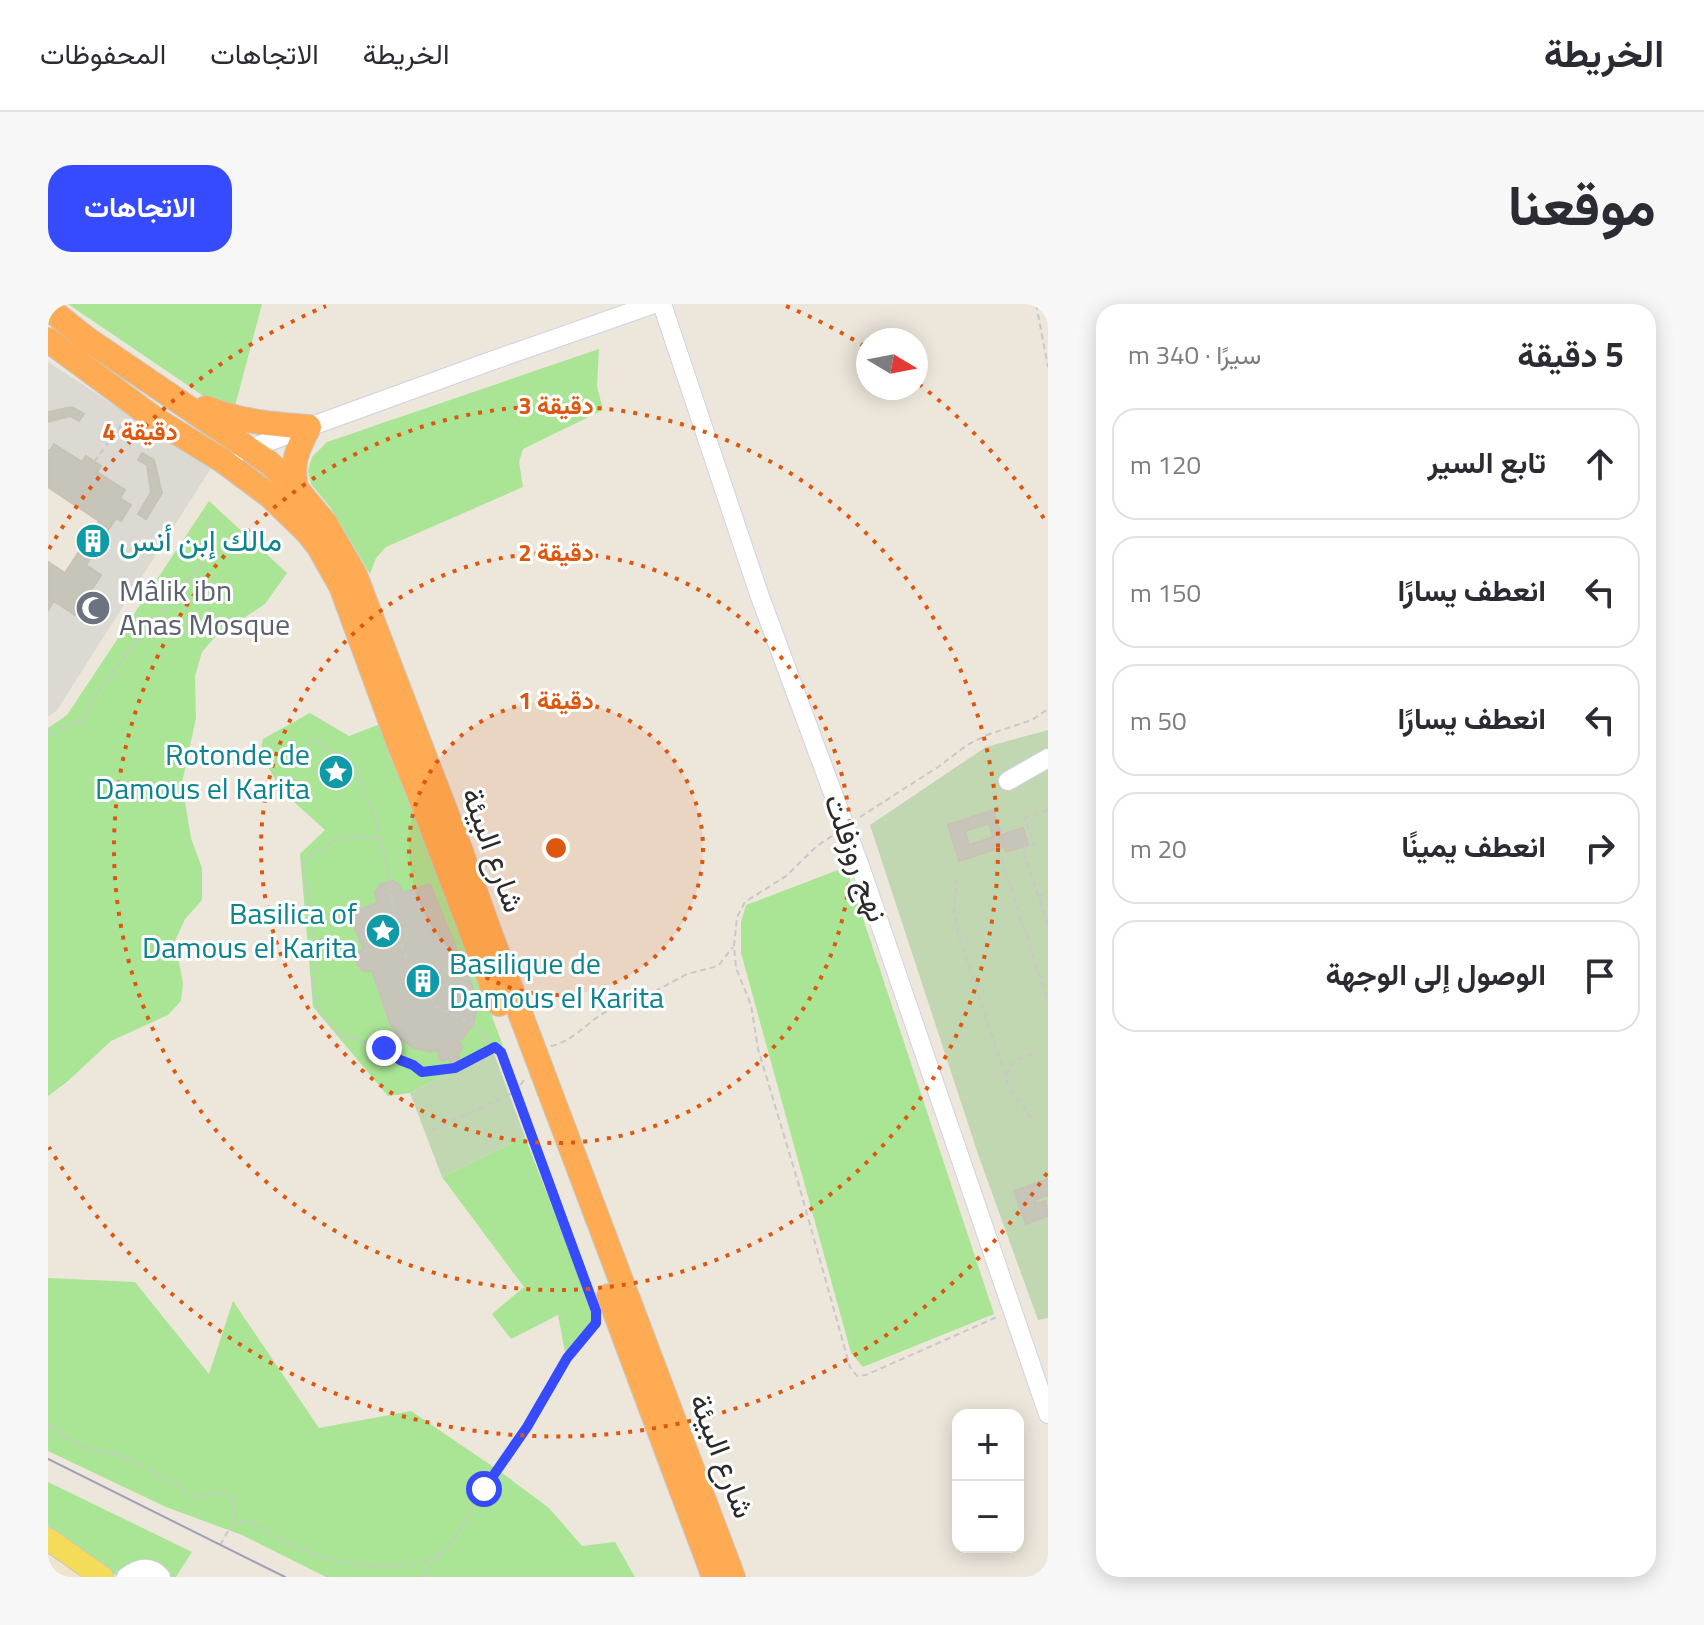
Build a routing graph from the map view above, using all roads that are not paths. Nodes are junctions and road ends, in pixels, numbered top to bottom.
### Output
1 (654, 304) edge
2 (662, 304) edge
3 (48, 308) edge
4 (48, 340) edge
5 (165, 390) junction
6 (309, 427) junction
7 (248, 448) junction
8 (223, 461) junction
9 (296, 488) junction
10 (1048, 758) edge
11 (1008, 781) dead end
12 (1048, 1414) edge
13 (48, 1539) edge
14 (102, 1577) edge
15 (126, 1577) edge
16 (161, 1577) edge
17 (714, 1577) edge
18 (733, 1577) edge

1 - 6 street
2 - 12 street, نهج روزفلت
3 - 5 highway, شارع البيئة
4 - 8 highway, شارع البيئة
5 - 6 highway
5 - 7 highway, شارع البيئة
6 - 7 street
6 - 9 highway
7 - 8 street
7 - 9 highway, شارع البيئة
8 - 17 highway, شارع البيئة
9 - 18 highway, شارع البيئة
10 - 11 street
13 - 14 main road
15 - 16 street

